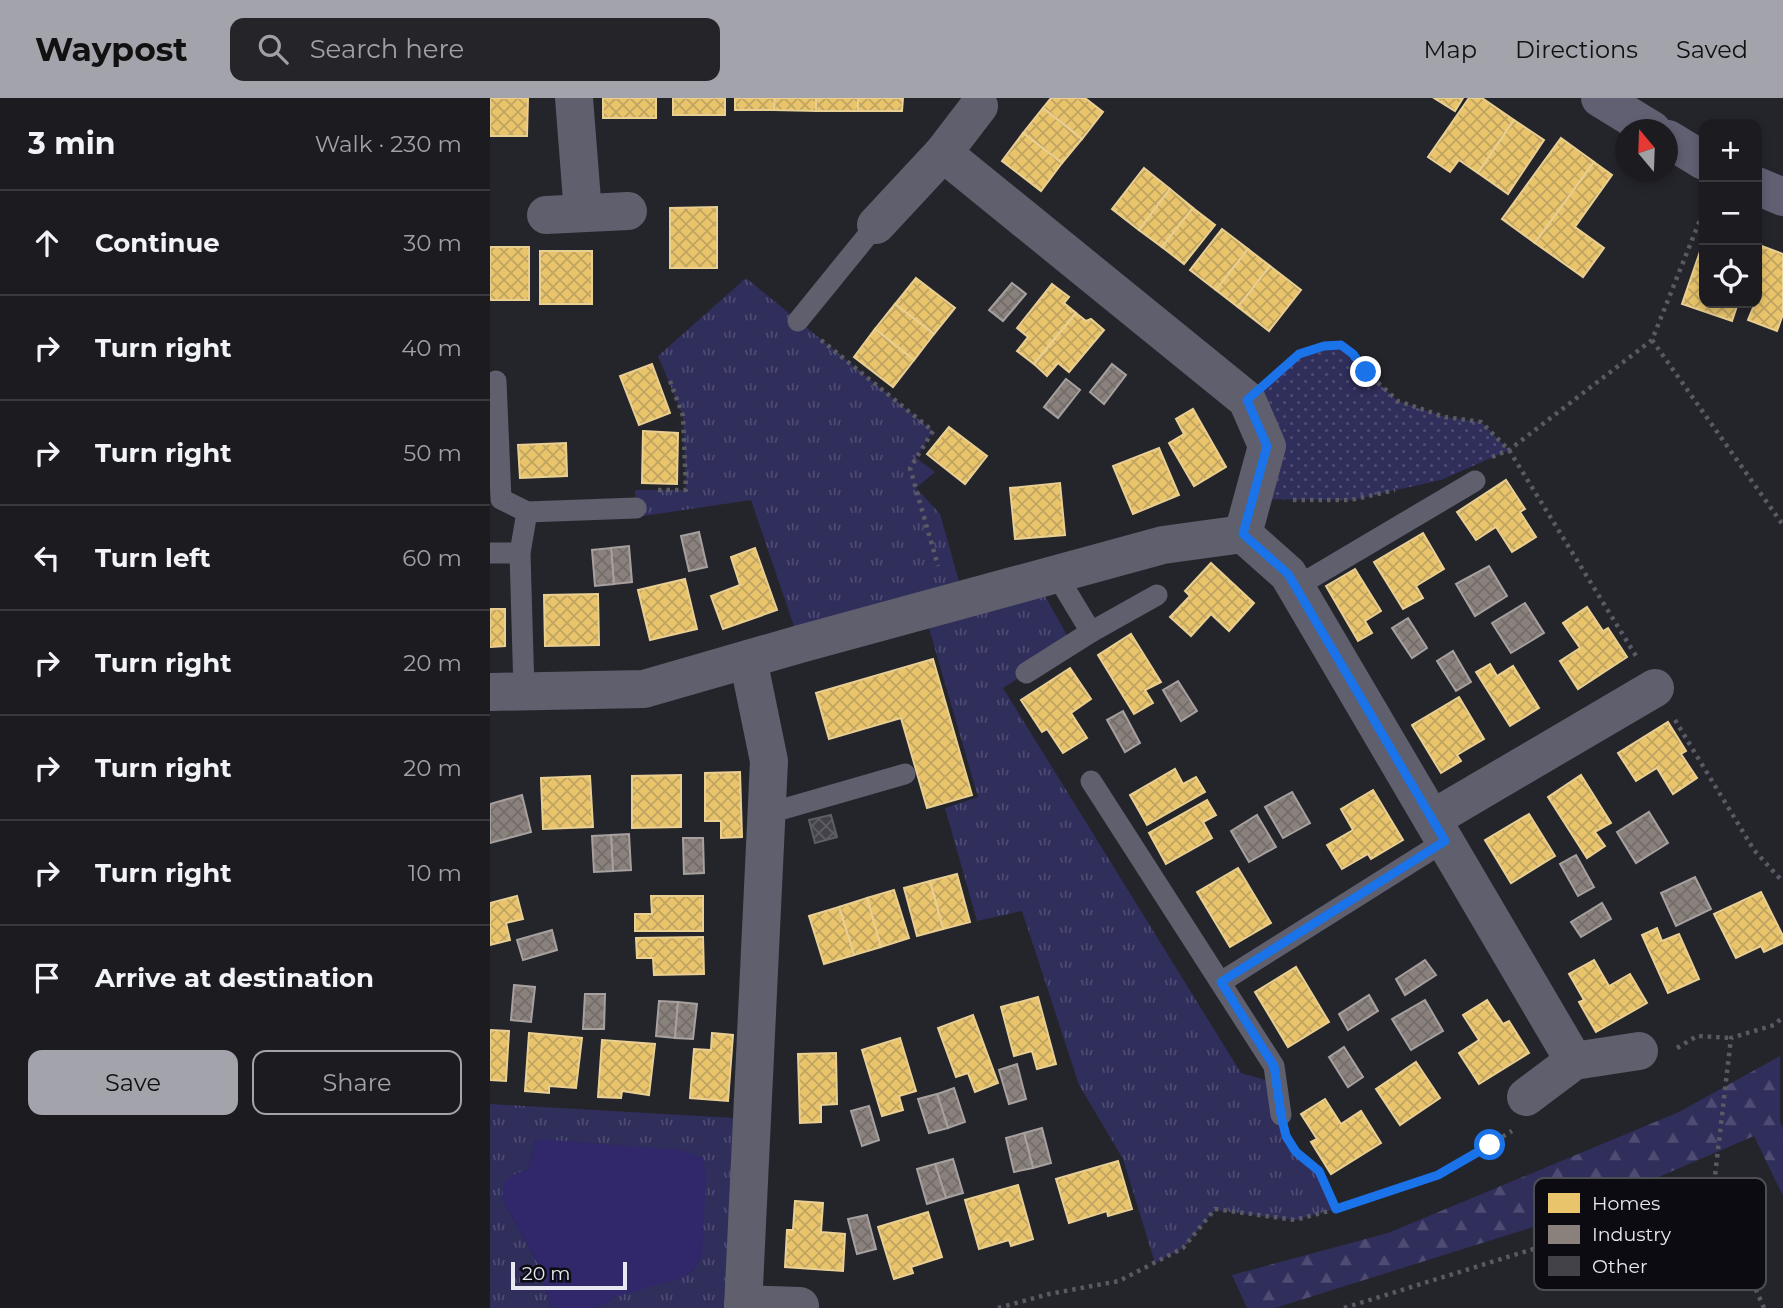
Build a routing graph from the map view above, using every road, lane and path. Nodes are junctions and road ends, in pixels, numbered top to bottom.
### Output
1 (574, 98) edge
2 (1600, 98) edge
3 (979, 106) dead end
4 (1634, 119) edge
5 (1678, 145) edge
6 (943, 153) junction
7 (1699, 158) edge
8 (1762, 188) edge
9 (1783, 197) edge
10 (628, 211) dead end
11 (1699, 223) edge
12 (876, 225) joint
13 (798, 321) joint
14 (1653, 340) junction
15 (496, 381) dead end
16 (670, 381) dead end
17 (1247, 400) junction
18 (1509, 450) junction
19 (1486, 460) dead end
20 (1475, 481) dead end
21 (1403, 488) dead end
22 (626, 508) joint
23 (527, 512) junction
24 (1248, 517) junction
25 (1783, 525) edge
26 (490, 553) edge
27 (520, 553) junction
28 (1056, 574) junction
29 (1296, 587) junction
30 (1157, 595) dead end
31 (948, 604) junction
32 (1091, 632) junction
33 (748, 659) junction
34 (1026, 673) dead end
35 (1655, 688) dead end
36 (507, 691) edge
37 (905, 774) dead end
38 (1091, 781) dead end
39 (766, 814) junction
40 (1438, 830) junction
41 (1221, 982) junction
42 (1783, 1017) edge
43 (1731, 1038) junction
44 (1657, 1050) joint
45 (1574, 1060) junction
46 (1525, 1111) joint
47 (1281, 1115) joint
48 (1715, 1178) edge
49 (1336, 1209) junction
50 (1534, 1248) edge
51 (1756, 1290) edge
52 (739, 1306) edge
53 (800, 1306) edge
54 (998, 1308) edge
55 (1344, 1308) edge
56 (1764, 1308) edge

1 - 10 street
2 - 4 street
3 - 6 street
5 - 7 street
6 - 12 street
6 - 17 street
8 - 9 street
11 - 14 path
12 - 13 lane
13 - 31 path
14 - 18 path
14 - 25 path
15 - 23 lane
16 - 22 path
17 - 18 path
17 - 24 street
18 - 19 path
20 - 29 lane
21 - 24 path
22 - 23 lane
23 - 27 lane
24 - 28 street
24 - 29 street
26 - 27 lane
27 - 36 lane
28 - 31 street
28 - 32 lane
29 - 40 street
30 - 32 lane
31 - 33 street
32 - 34 lane
33 - 36 street
33 - 39 street
35 - 40 street
37 - 39 lane
38 - 41 lane
39 - 52 street
40 - 41 lane
40 - 45 street
41 - 47 lane
42 - 43 path
43 - 44 path
43 - 48 path
44 - 45 street
45 - 46 street
46 - 49 path
47 - 49 path
49 - 54 path
50 - 55 path
51 - 56 path
52 - 53 street

